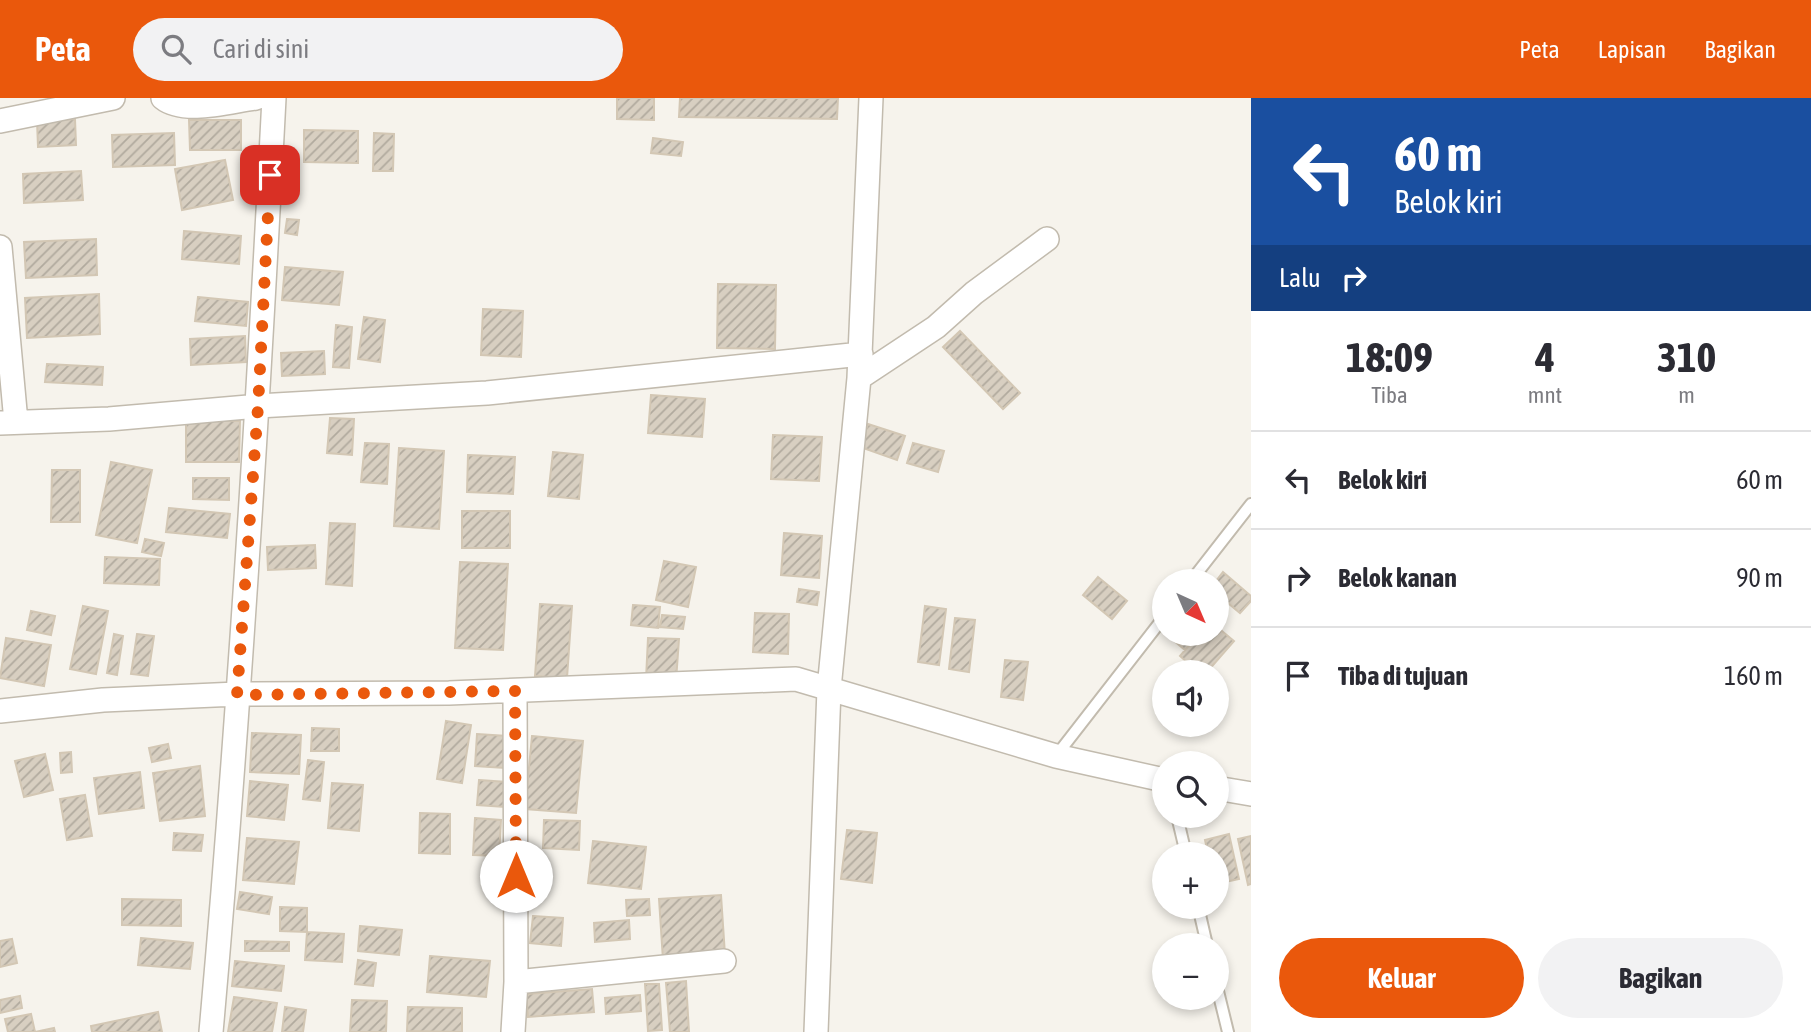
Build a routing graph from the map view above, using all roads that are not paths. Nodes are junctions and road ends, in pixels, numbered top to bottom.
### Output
1 (113, 98) edge
2 (163, 98) edge
3 (256, 98) edge
4 (274, 98) edge
5 (871, 98) edge
6 (0, 121) edge
7 (1047, 239) dead end
8 (0, 247) edge
9 (861, 354) junction
10 (859, 377) junction
11 (258, 407) junction
12 (8, 423) edge
13 (1251, 504) edge
14 (1200, 569) edge
15 (1152, 632) edge
16 (829, 689) junction
17 (515, 691) junction
18 (237, 695) junction
19 (0, 711) edge
20 (1056, 756) junction
21 (1152, 777) edge
22 (1229, 790) edge
23 (1251, 793) edge
24 (724, 961) dead end
25 (516, 982) junction
26 (1223, 1010) edge
27 (211, 1032) edge
28 (513, 1032) edge
29 (816, 1032) edge
30 (1228, 1032) edge

1 - 6 street
2 - 3 street
4 - 11 street
5 - 9 street
7 - 10 street
8 - 12 street
9 - 10 street
9 - 11 street
10 - 16 street
11 - 12 street
11 - 18 street
13 - 14 lane
15 - 20 lane
16 - 17 street
16 - 20 street
16 - 29 street
17 - 18 street
17 - 25 street
18 - 19 street
18 - 27 street
20 - 21 street
22 - 23 street
24 - 25 street
25 - 28 street
26 - 30 lane

